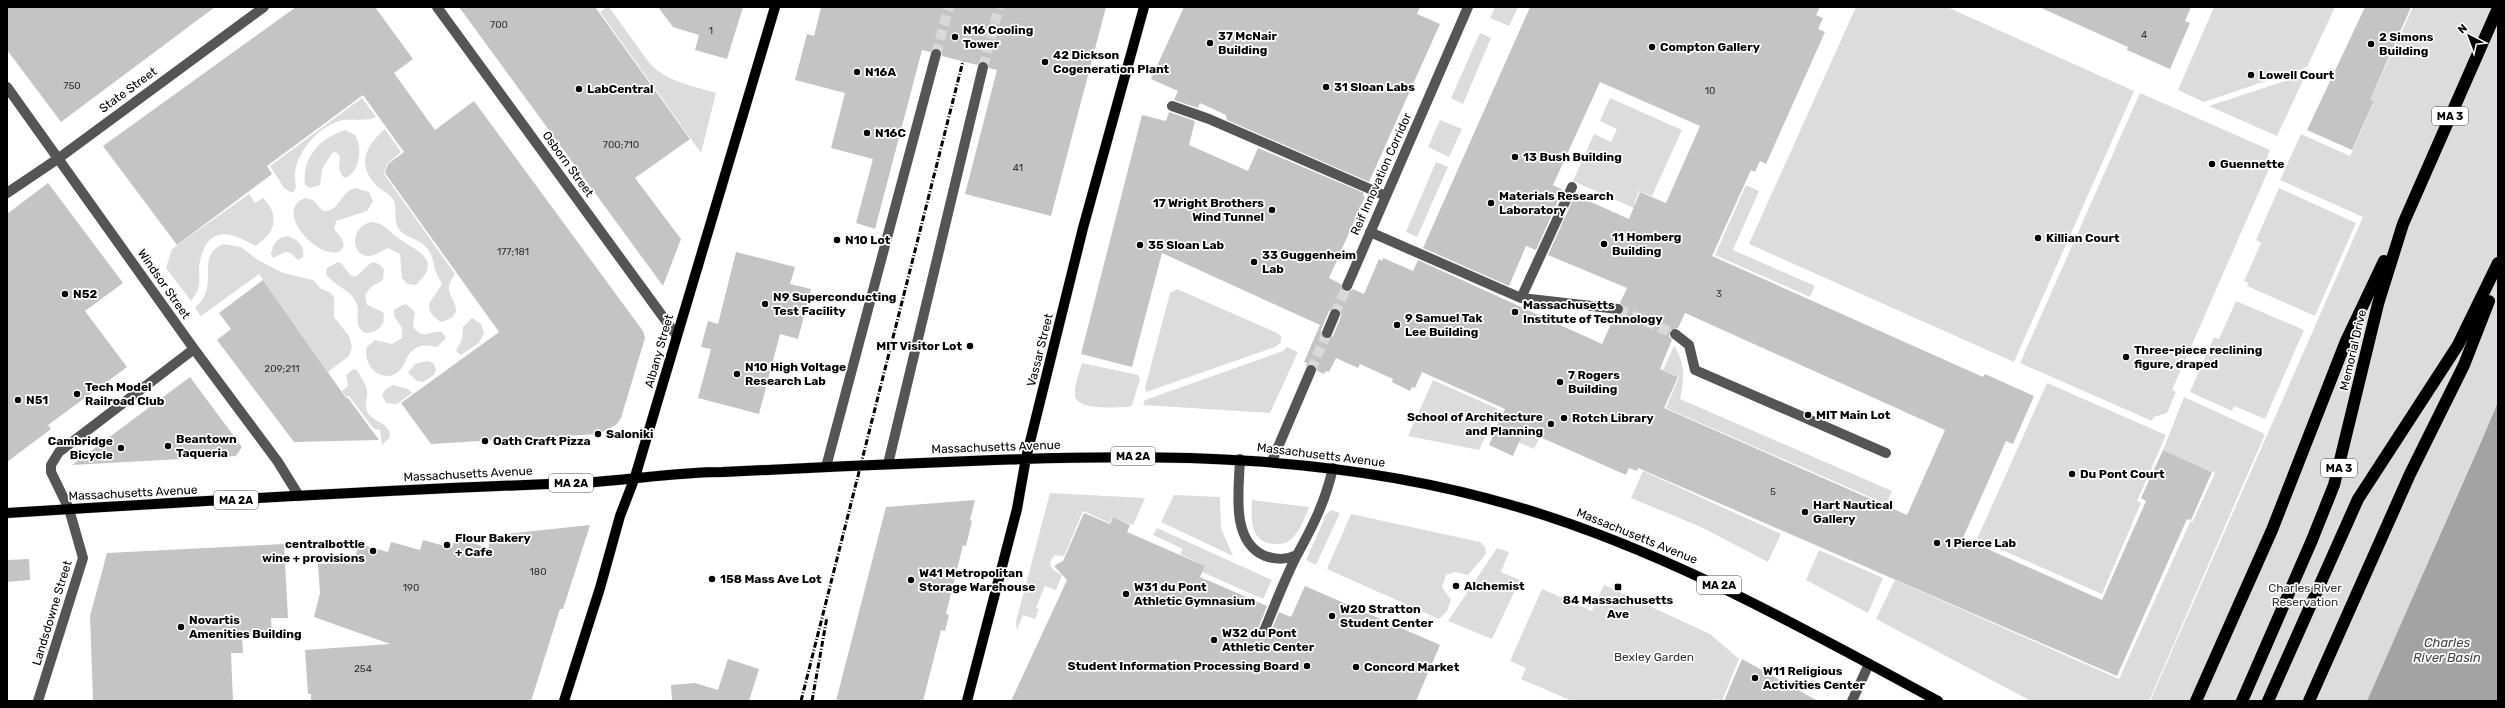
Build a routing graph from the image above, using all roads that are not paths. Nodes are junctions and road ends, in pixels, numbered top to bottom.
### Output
1 (264, 7) edge
2 (437, 7) edge
3 (775, 7) edge
4 (1144, 7) edge
5 (1468, 7) edge
6 (2498, 8) edge
7 (936, 54) tunnel mouth
8 (983, 67) tunnel mouth
9 (7, 87) edge
10 (1172, 106) dead end
11 (59, 158) junction
12 (1572, 187) dead end
13 (7, 193) edge
14 (1386, 196) junction
15 (2403, 224) junction
16 (1370, 232) junction
17 (2498, 262) edge
18 (2498, 272) edge
19 (1347, 286) tunnel mouth
20 (1521, 298) junction
21 (1618, 309) tunnel mouth
22 (1335, 314) tunnel mouth
23 (1327, 334) tunnel mouth
24 (1675, 334) tunnel mouth
25 (677, 336) junction
26 (194, 349) junction
27 (1311, 370) tunnel mouth
28 (1886, 453) dead end
29 (1026, 458) junction
30 (1240, 459) junction
31 (1272, 461) junction
32 (888, 464) junction
33 (826, 467) junction
34 (1333, 468) junction
35 (635, 477) junction
36 (299, 496) junction
37 (69, 509) junction
38 (7, 513) edge
39 (1297, 555) junction
40 (1263, 633) dead end
41 (1869, 664) junction
42 (38, 701) edge
43 (564, 701) edge
44 (967, 701) edge
45 (1852, 701) edge
46 (1938, 701) edge
47 (2196, 701) edge
48 (2242, 701) edge
49 (2268, 701) edge
50 (2309, 701) edge

1 - 11 street, State Street
2 - 25 street, Osborn Street
3 - 25 main road, Albany Street
4 - 29 main road, Vassar Street
5 - 14 street, Reif Innovation Corridor
6 - 15 highway, Memorial Drive / MA 3
7 - 33 street
8 - 32 street
9 - 11 street, Windsor Street
10 - 14 street
11 - 13 street, State Street
11 - 26 street, Windsor Street
12 - 20 street
14 - 16 street, Reif Innovation Corridor
15 - 47 highway
15 - 48 highway, Memorial Drive / MA 3
16 - 19 street, Reif Innovation Corridor
16 - 20 street
17 - 49 highway, MA 3
18 - 50 highway
20 - 21 street
22 - 23 street
24 - 28 street
25 - 35 main road, Albany Street
26 - 36 street, Windsor Street
26 - 37 street, Landsdowne Street
27 - 31 street
29 - 30 main road, Massachusetts Avenue / MA 2A
29 - 32 main road, Massachusetts Avenue / MA 2A
29 - 44 main road, Vassar Street
30 - 31 main road, Massachusetts Avenue / MA 2A
30 - 39 street
31 - 34 main road, Massachusetts Avenue / MA 2A
32 - 33 main road, Massachusetts Avenue / MA 2A
33 - 35 main road, Massachusetts Avenue / MA 2A
34 - 39 street
34 - 41 main road, Massachusetts Avenue / MA 2A
35 - 36 main road, Massachusetts Avenue / MA 2A
35 - 43 main road, Albany Street
36 - 37 main road, Massachusetts Avenue / MA 2A
37 - 38 main road, Massachusetts Avenue / MA 2A
37 - 42 street, Landsdowne Street
39 - 40 street
41 - 45 street
41 - 46 main road, Massachusetts Avenue / MA 2A

